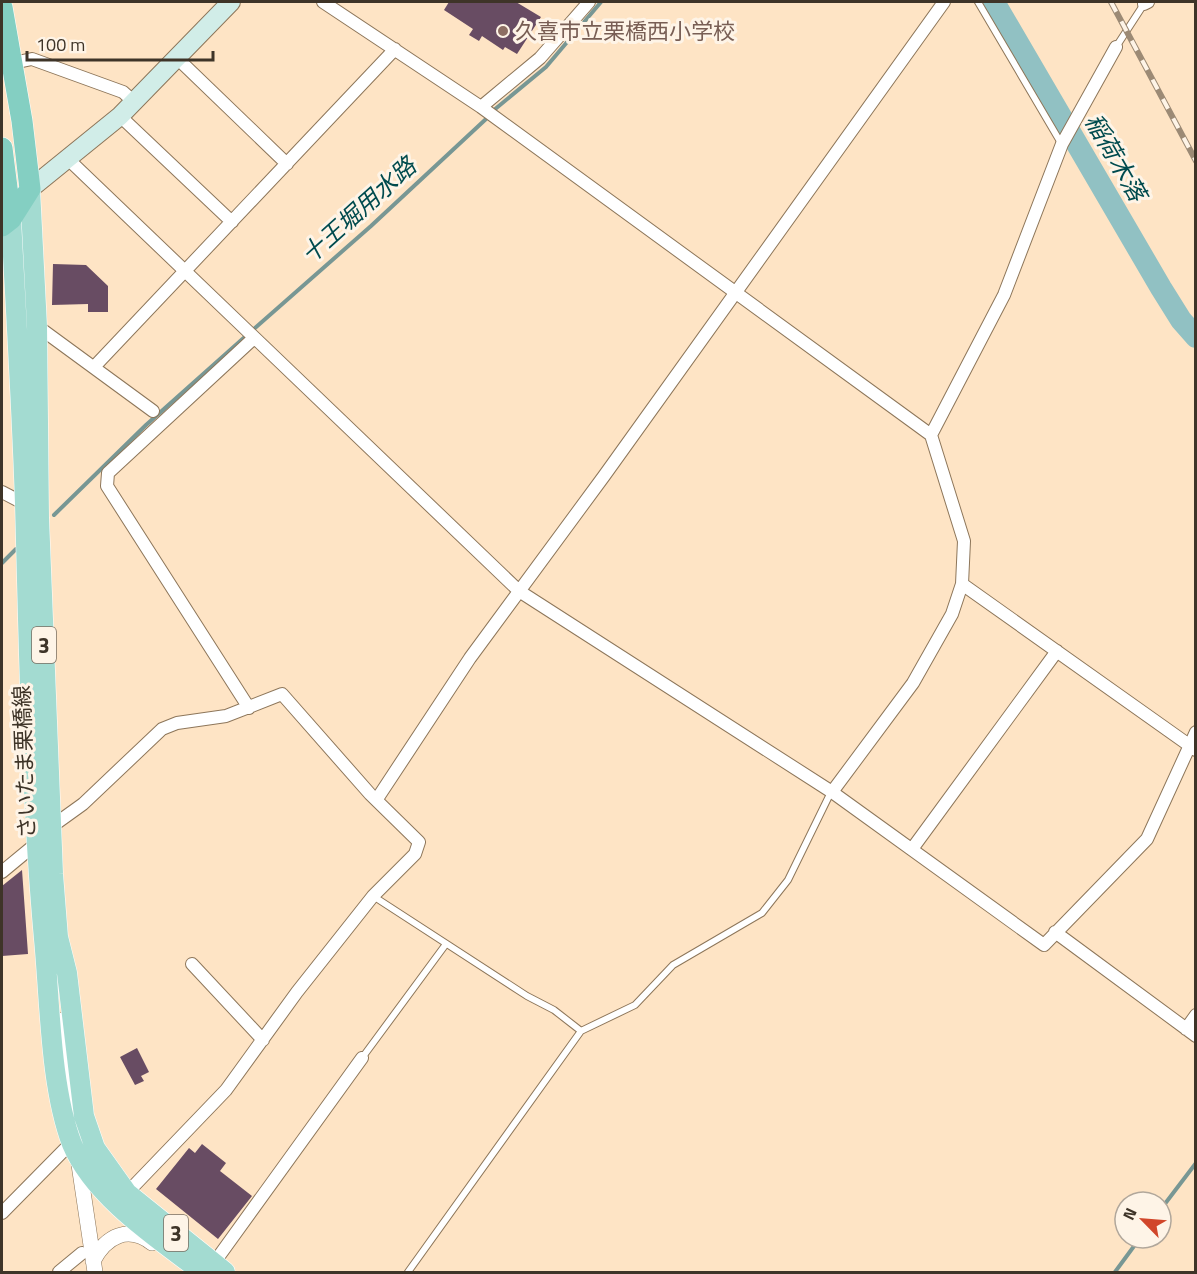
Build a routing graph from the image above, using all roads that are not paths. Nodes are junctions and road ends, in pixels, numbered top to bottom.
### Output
1 (231, 2) edge
2 (323, 2) edge
3 (589, 2) edge
4 (944, 2) edge
5 (978, 2) edge
6 (1146, 3) edge
7 (2, 7) edge
8 (1116, 47) joint
9 (395, 49) junction
10 (177, 58) junction
11 (13, 63) junction
12 (134, 102) junction
13 (481, 107) junction
14 (120, 116) junction
15 (1063, 142) junction
16 (2, 148) edge
17 (68, 159) junction
18 (287, 164) junction
19 (14, 193) edge
20 (6, 222) edge
21 (232, 222) junction
22 (186, 271) junction
23 (735, 292) junction
24 (37, 326) junction
25 (254, 338) junction
26 (94, 368) junction
27 (153, 411) dead end
28 (931, 435) junction
29 (2, 492) edge
30 (25, 504) junction
31 (962, 584) junction
32 (519, 591) junction
33 (1057, 651) junction
34 (249, 708) junction
35 (1196, 732) edge
36 (1193, 748) edge
37 (832, 792) junction
38 (377, 799) junction
39 (51, 827) junction
40 (37, 843) junction
41 (912, 849) junction
42 (2, 872) edge
43 (373, 896) junction
44 (1055, 932) junction
45 (58, 937) junction
46 (446, 944) junction
47 (192, 964) dead end
48 (1196, 1016) edge
49 (581, 1031) junction
50 (1191, 1033) edge
51 (263, 1040) junction
52 (362, 1058) joint
53 (74, 1148) junction
54 (118, 1194) junction
55 (86, 1212) junction
56 (2, 1213) edge
57 (88, 1263) edge
58 (214, 1269) edge
59 (59, 1272) edge
60 (190, 1272) edge
61 (408, 1272) edge

1 - 10 main road
2 - 9 street
3 - 13 street
4 - 23 street
5 - 15 lane
6 - 8 lane
7 - 11 highway
8 - 15 street
9 - 13 street
9 - 18 street
10 - 12 main road
10 - 18 street
11 - 12 street
11 - 19 highway
12 - 14 main road
13 - 23 street
14 - 17 main road
14 - 21 street
15 - 28 street
16 - 19 highway
17 - 19 main road
17 - 22 street
18 - 21 street
19 - 20 highway
19 - 24 main road, さいたま栗橋線 / 3
20 - 30 main road, さいたま栗橋線 / 3
21 - 22 street
22 - 25 street
22 - 26 street
23 - 28 street
23 - 32 street
24 - 26 street
24 - 39 main road, さいたま栗橋線 / 3
25 - 32 street
25 - 34 street
26 - 27 street
28 - 31 street
29 - 30 street
30 - 40 main road, さいたま栗橋線 / 3
31 - 33 street
31 - 37 street
32 - 37 street
32 - 38 street
33 - 36 street
33 - 41 street
34 - 38 street
34 - 39 street
35 - 36 street
36 - 44 street
37 - 41 street
37 - 49 lane
38 - 43 street
39 - 45 main road, さいたま栗橋線 / 3
40 - 42 street
40 - 53 main road, さいたま栗橋線 / 3
41 - 44 street
43 - 46 lane
43 - 51 street
44 - 50 street
45 - 53 street
45 - 54 main road, さいたま栗橋線 / 3
46 - 49 lane
46 - 52 lane
47 - 51 street
48 - 50 street
49 - 61 lane
51 - 54 street
52 - 58 street
53 - 54 main road, さいたま栗橋線 / 3
53 - 55 street
53 - 56 street
53 - 57 street
54 - 55 street
54 - 58 main road, さいたま栗橋線 / 3
55 - 57 street
57 - 59 street
57 - 60 street

